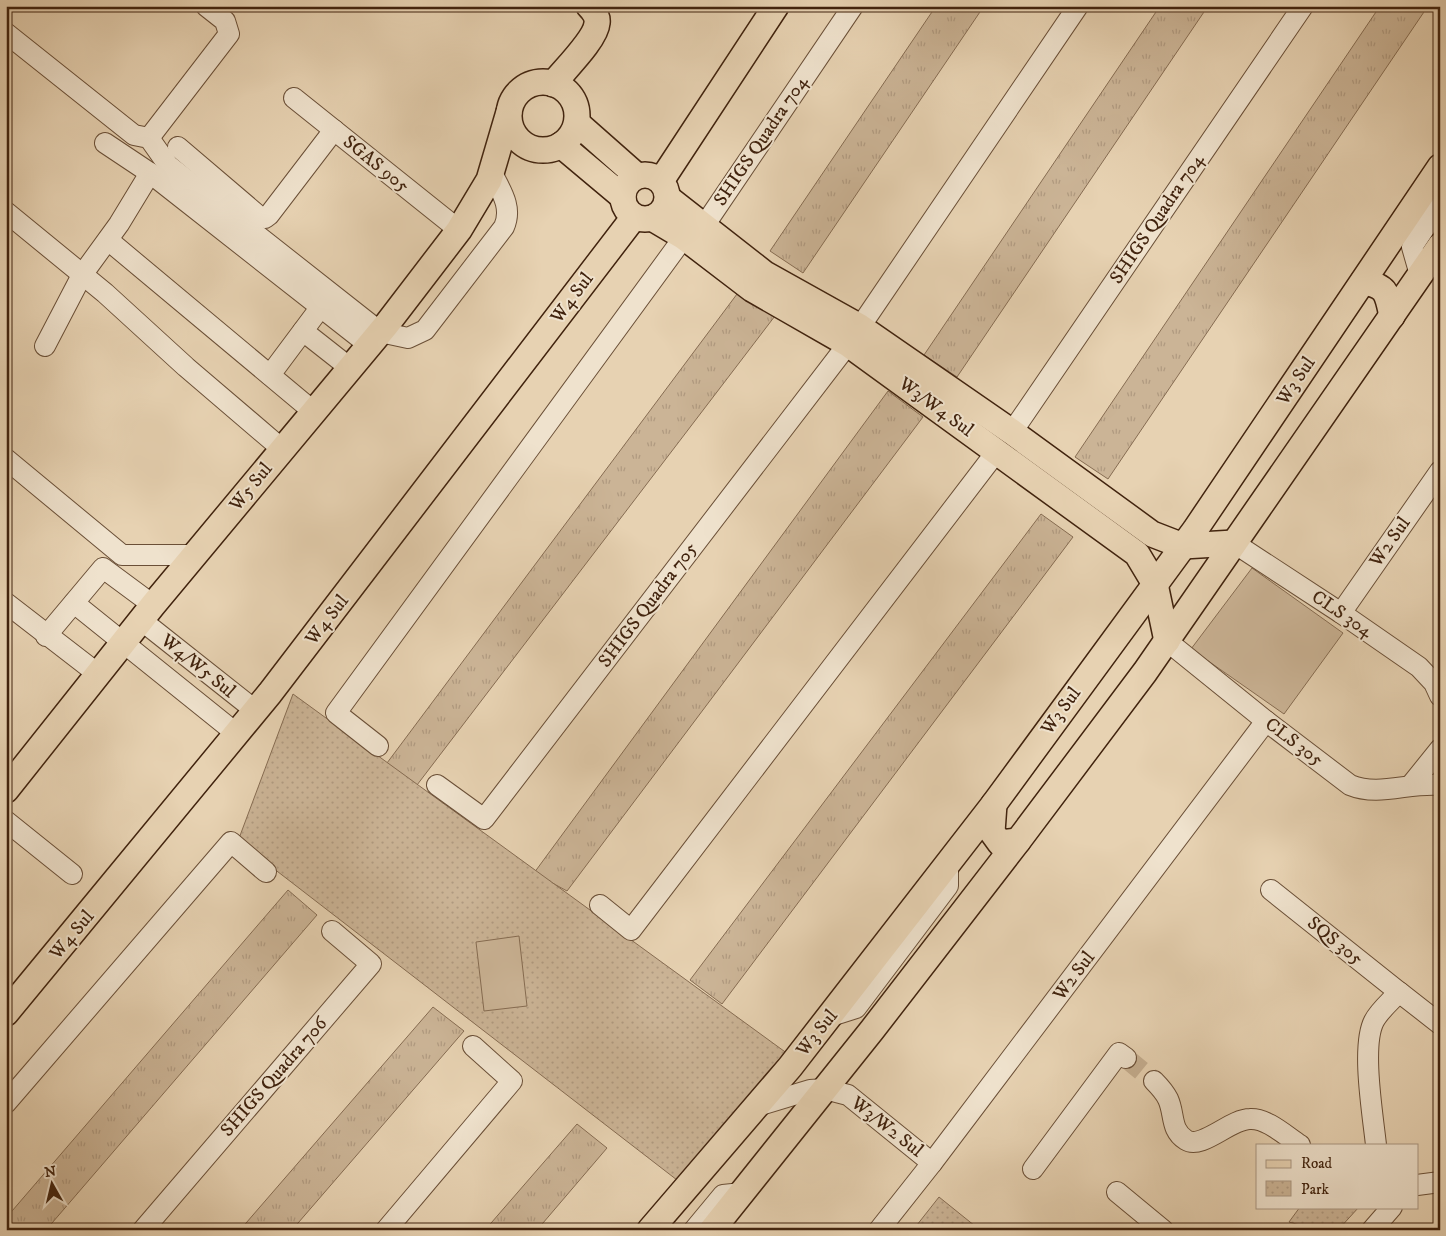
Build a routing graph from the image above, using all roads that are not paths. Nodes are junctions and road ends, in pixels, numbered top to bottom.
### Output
1 (206, 6) edge
2 (589, 6) edge
3 (776, 6) edge
4 (853, 6) edge
5 (1078, 6) edge
6 (1303, 6) edge
7 (6, 33) edge
8 (553, 84) junction
9 (294, 98) dead end
10 (509, 112) junction
11 (577, 123) junction
12 (334, 130) junction
13 (149, 138) junction
14 (105, 142) dead end
15 (562, 145) junction
16 (178, 147) dead end
17 (533, 148) junction
18 (1440, 167) edge
19 (150, 173) junction
20 (637, 176) junction
21 (492, 178) junction
22 (664, 190) junction
23 (1440, 204) edge
24 (636, 211) junction
25 (6, 212) edge
26 (459, 230) junction
27 (694, 232) junction
28 (108, 240) junction
29 (1440, 246) edge
30 (82, 275) junction
31 (1420, 275) junction
32 (1363, 282) junction
33 (320, 308) junction
34 (1392, 316) junction
35 (303, 331) junction
36 (854, 336) junction
37 (375, 338) junction
38 (39, 354) dead end
39 (350, 368) junction
40 (270, 375) junction
41 (314, 412) junction
42 (1004, 442) junction
43 (282, 448) junction
44 (6, 459) edge
45 (1440, 471) edge
46 (1082, 499) junction
47 (1234, 543) junction
48 (1183, 546) junction
49 (196, 555) junction
50 (1155, 584) junction
51 (6, 603) edge
52 (74, 603) junction
53 (147, 612) junction
54 (1341, 613) junction
55 (46, 636) junction
56 (1167, 640) junction
57 (124, 643) junction
58 (98, 674) junction
59 (1440, 696) edge
60 (256, 711) junction
61 (1266, 721) junction
62 (237, 734) junction
63 (378, 746) dead end
64 (1440, 749) edge
65 (437, 785) dead end
66 (1411, 785) junction
67 (1440, 785) edge
68 (7, 787) edge
69 (994, 804) junction
70 (6, 821) edge
71 (1018, 841) junction
72 (266, 872) dead end
73 (72, 874) dead end
74 (1271, 890) dead end
75 (600, 905) dead end
76 (332, 931) dead end
77 (1399, 992) junction
78 (6, 1013) edge
79 (1440, 1024) edge
80 (473, 1046) dead end
81 (1126, 1058) dead end
82 (1154, 1080) tunnel mouth
83 (825, 1089) junction
84 (6, 1103) edge
85 (753, 1108) junction
86 (1298, 1144) edge
87 (1376, 1144) edge
88 (932, 1163) junction
89 (1033, 1169) dead end
90 (1440, 1182) edge
91 (1418, 1185) edge
92 (1117, 1192) dead end
93 (742, 1193) junction
94 (1391, 1208) edge
95 (143, 1230) edge
96 (386, 1230) edge
97 (650, 1230) edge
98 (694, 1230) edge
99 (712, 1230) edge
100 (879, 1230) edge
101 (1163, 1230) edge
102 (1372, 1230) edge

1 - 13 street
2 - 8 main road
3 - 22 main road
4 - 27 street, SHIGS Quadra 704
5 - 36 street
6 - 42 street, SHIGS Quadra 704
7 - 13 street
8 - 10 main road
8 - 11 main road
9 - 12 street, SGAS 905
10 - 17 main road
10 - 21 main road, W5 Sul
11 - 15 main road
11 - 20 main road
12 - 16 street
12 - 26 street, SGAS 905
13 - 37 street
14 - 19 street
15 - 17 main road
15 - 24 main road
17 - 21 main road, W5 Sul
18 - 32 main road, W3 Sul
19 - 28 street
19 - 33 street
20 - 22 main road
20 - 24 main road
21 - 26 main road, W5 Sul
21 - 37 street
22 - 24 main road
22 - 27 main road, W3/W4 Sul
23 - 31 street
24 - 27 main road, W3/W4 Sul
24 - 60 main road, W4 Sul
25 - 30 street
26 - 37 main road, W5 Sul
27 - 36 main road, W3/W4 Sul
27 - 63 street
28 - 30 street
28 - 40 street
29 - 31 main road
30 - 38 street
30 - 43 street
31 - 34 main road
32 - 34 main road
32 - 48 main road, W3 Sul
33 - 35 street
33 - 37 street
34 - 47 main road
35 - 39 street
35 - 40 street
36 - 42 main road, W3/W4 Sul
36 - 65 street, SHIGS Quadra 705
37 - 39 main road, W5 Sul
39 - 41 main road, W5 Sul
40 - 41 street
41 - 43 main road, W5 Sul
42 - 46 main road, W3/W4 Sul
42 - 75 street
43 - 49 main road, W5 Sul
44 - 49 street
45 - 54 street, W2 Sul
46 - 48 main road, W3/W4 Sul
46 - 50 main road, W3/W4 Sul
47 - 48 main road, W3/W4 Sul
47 - 54 street, CLS 304
47 - 56 main road
48 - 50 main road, W3 Sul
49 - 53 main road, W5 Sul
50 - 56 main road, W3/W4 Sul
50 - 69 main road, W3 Sul
51 - 55 street
52 - 53 street, W4/W5 Sul
52 - 55 street
52 - 57 street, W4/W5 Sul
53 - 57 main road, W5 Sul
53 - 60 street, W4/W5 Sul
54 - 59 street, CLS 304
55 - 58 street
56 - 61 street, CLS 305
56 - 71 main road
57 - 58 main road, W5 Sul
57 - 62 street, W4/W5 Sul
58 - 68 main road, W5 Sul
60 - 62 main road, W4 Sul
61 - 66 street, CLS 305
61 - 88 street, W2 Sul
62 - 78 main road, W4 Sul
64 - 66 street
66 - 67 street, CLS 305
69 - 71 main road
69 - 85 main road, W3 Sul
70 - 73 street
71 - 83 main road
72 - 84 street
74 - 77 street, SQS 305
76 - 95 street, SHIGS Quadra 706
77 - 79 street, SQS 305
77 - 87 street
80 - 96 street
81 - 89 street
82 - 86 street
83 - 85 street, W3/W2 Sul
83 - 88 street, W3/W2 Sul
83 - 93 main road
85 - 97 main road, W3 Sul
88 - 100 street, W2 Sul
90 - 91 street
92 - 101 street
93 - 98 street
93 - 99 main road
94 - 102 street

